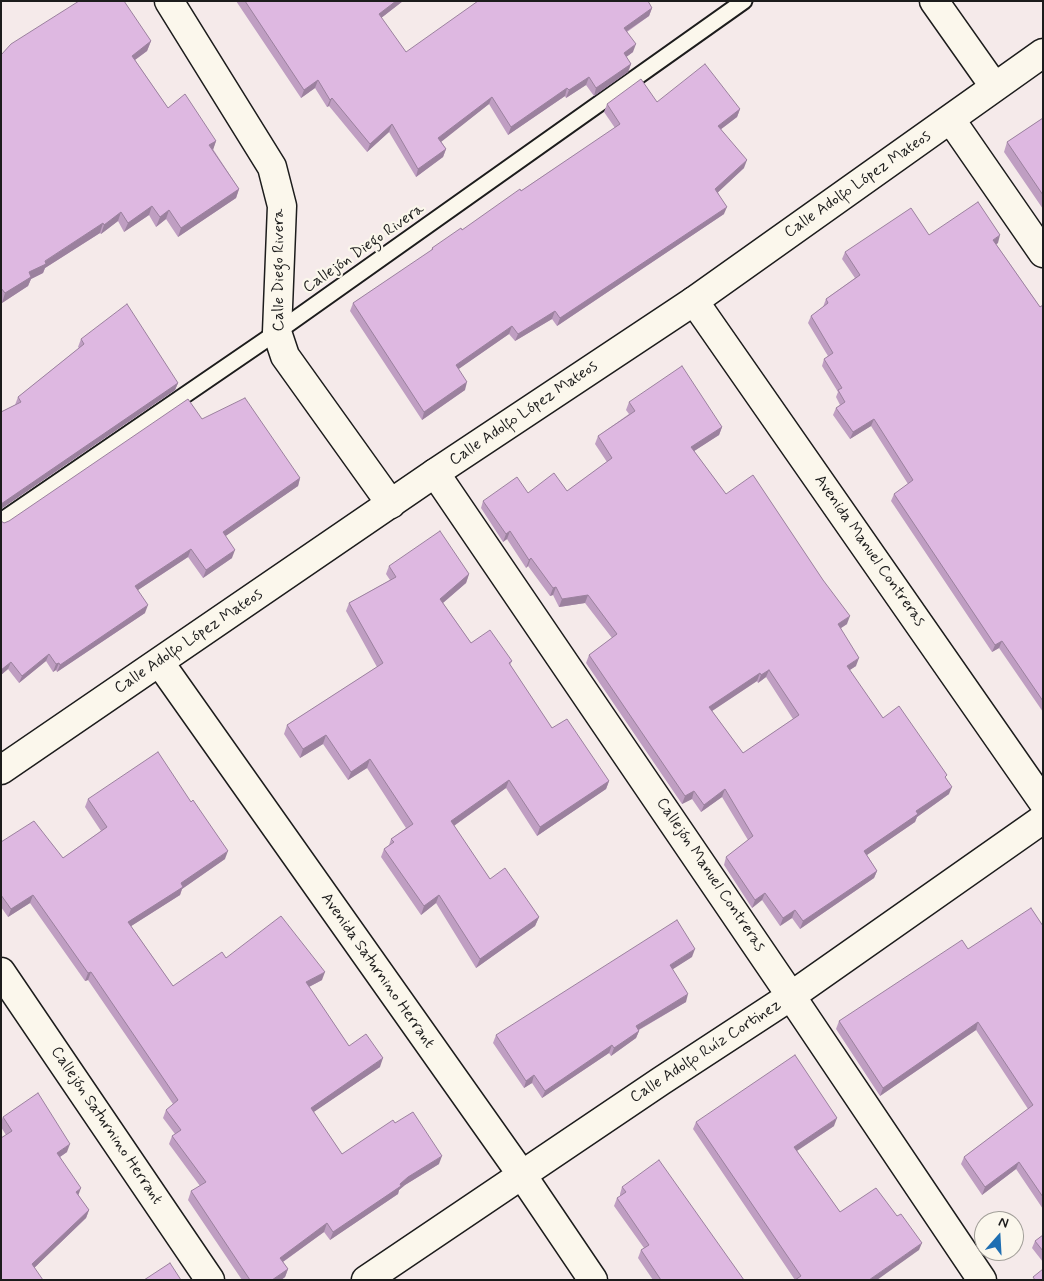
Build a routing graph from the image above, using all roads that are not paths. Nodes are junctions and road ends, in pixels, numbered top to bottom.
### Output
1 (169, 1) edge
2 (744, 1) edge
3 (934, 1) edge
4 (1043, 53) edge
5 (994, 86) junction
6 (951, 120) junction
7 (1043, 253) edge
8 (694, 301) junction
9 (277, 332) junction
10 (435, 473) junction
11 (391, 504) junction
12 (1, 521) edge
13 (160, 663) junction
14 (1, 770) edge
15 (1043, 802) edge
16 (1043, 819) edge
17 (1, 972) edge
18 (792, 996) junction
19 (522, 1175) junction
20 (210, 1280) edge
21 (366, 1280) edge
22 (593, 1280) edge
23 (982, 1280) edge

1 - 9 street, Calle Diego Rivera
2 - 9 lane, Callejón Diego Rivera
3 - 5 street
4 - 5 street, Calle Adolfo López Mateos
5 - 6 street, Calle Adolfo López Mateos
6 - 7 street
6 - 8 street, Calle Adolfo López Mateos
8 - 10 street, Calle Adolfo López Mateos
8 - 15 street, Avenida Manuel Contreras
9 - 11 street, Calle Diego Rivera
9 - 12 lane, Callejón Diego Rivera
10 - 11 street, Calle Adolfo López Mateos
10 - 18 street, Callejón Manuel Contreras
11 - 13 street, Calle Adolfo López Mateos
13 - 14 street, Calle Adolfo López Mateos
13 - 19 street, Avenida Saturnino Herrant
16 - 18 street, Calle Adolfo Ruíz Cortinez
17 - 20 street, Callejón Saturnino Herrant
18 - 19 street, Calle Adolfo Ruíz Cortinez
18 - 23 street, Callejón Manuel Contreras
19 - 21 street, Calle Adolfo Ruíz Cortinez
19 - 22 street, Avenida Saturnino Herrant

